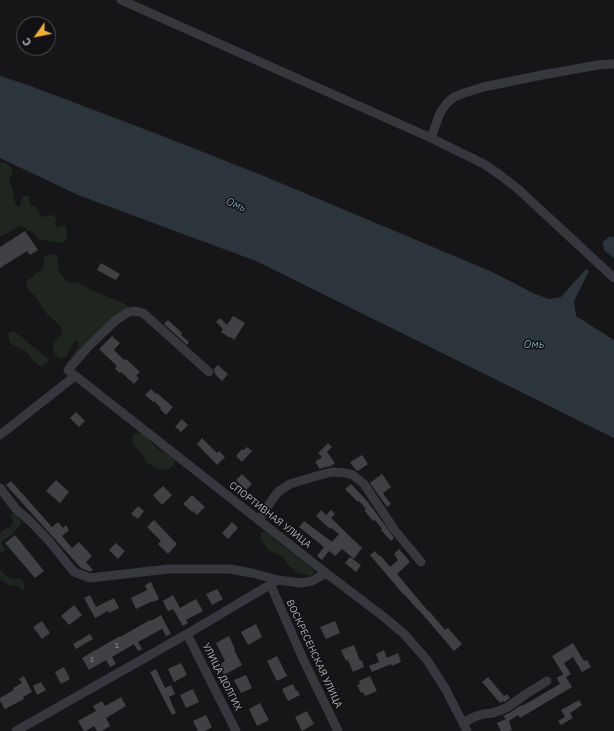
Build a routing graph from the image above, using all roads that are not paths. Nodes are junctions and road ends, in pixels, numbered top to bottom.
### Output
1 (121, 0) edge
2 (614, 64) edge
3 (431, 138) junction
4 (614, 278) edge
5 (209, 372) dead end
6 (71, 373) junction
7 (0, 435) edge
8 (0, 488) edge
9 (259, 520) junction
10 (421, 562) dead end
11 (326, 573) junction
12 (274, 583) junction
13 (187, 634) junction
14 (547, 681) dead end
15 (465, 727) edge
16 (16, 731) edge
17 (236, 731) edge
18 (338, 731) edge

1 - 3 street
2 - 3 street
3 - 4 street
5 - 6 street
6 - 7 street
6 - 9 street, СПОРТИВНАЯ УЛИЦА
8 - 12 street
9 - 10 street
9 - 11 street, СПОРТИВНАЯ УЛИЦА
11 - 12 street
11 - 15 street, СПОРТИВНАЯ УЛИЦА
12 - 13 street
12 - 18 street, ВОСКРЕСЕНСКАЯ УЛИЦА
13 - 16 street
13 - 17 street, УЛИЦА ДОЛГИХ
14 - 15 street

